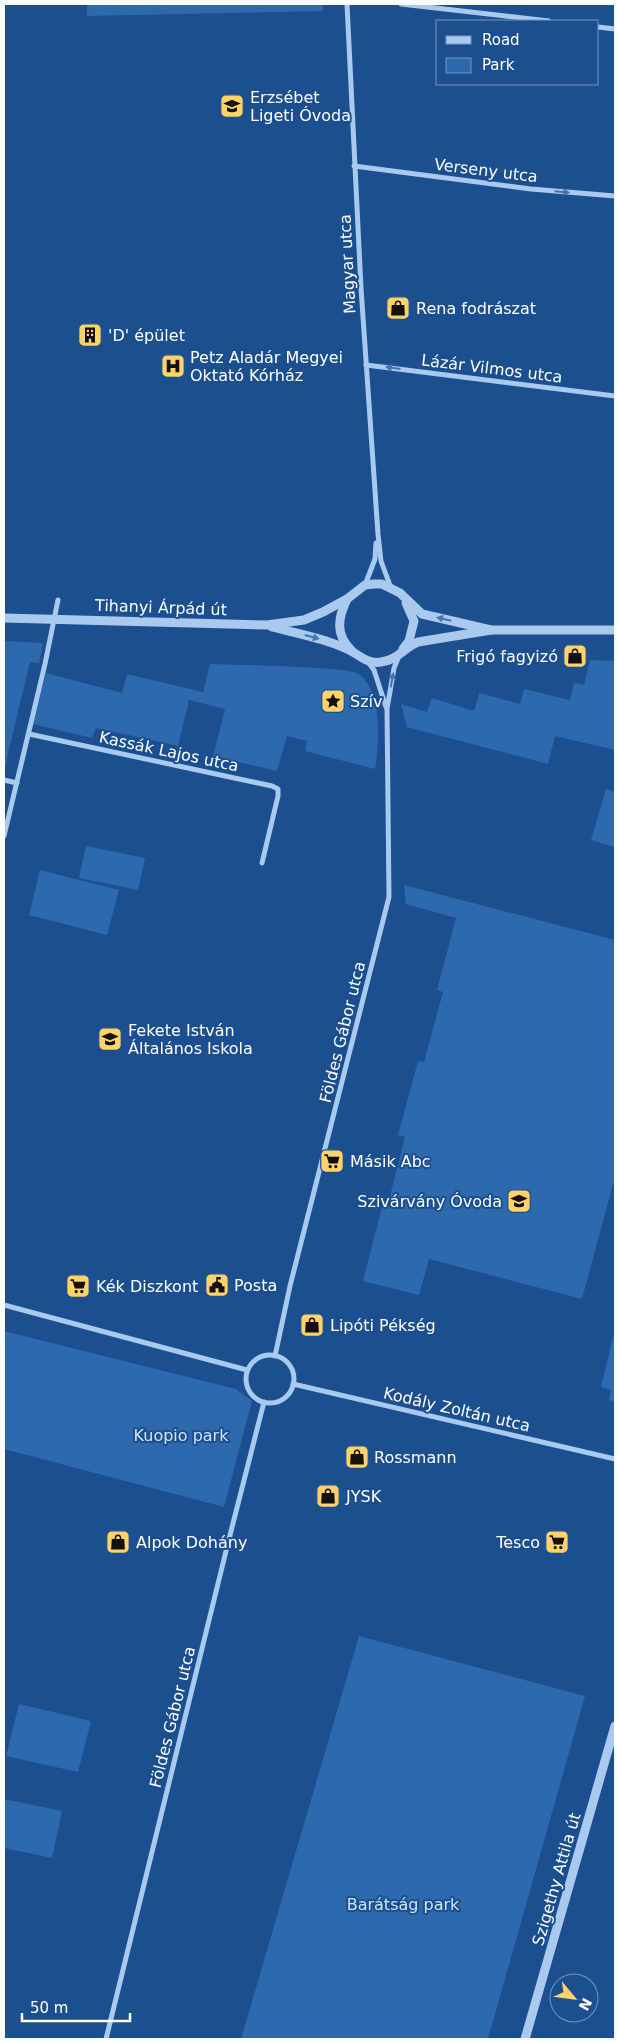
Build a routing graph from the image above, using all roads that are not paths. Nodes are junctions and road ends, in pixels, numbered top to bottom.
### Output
1 (347, 4) edge
2 (401, 4) edge
3 (540, 20) edge
4 (599, 27) edge
5 (615, 29) edge
6 (354, 166) junction
7 (615, 196) edge
8 (366, 365) junction
9 (615, 396) edge
10 (378, 522) junction
11 (365, 585) junction
12 (396, 591) junction
13 (346, 599) junction
14 (58, 600) dead end
15 (4, 618) edge
16 (54, 619) junction
17 (267, 626) junction
18 (491, 630) junction
19 (615, 630) edge
20 (355, 653) junction
21 (400, 653) junction
22 (363, 659) junction
23 (387, 709) junction
24 (29, 734) junction
25 (4, 780) edge
26 (17, 783) junction
27 (4, 836) edge
28 (262, 864) dead end
29 (4, 1305) edge
30 (276, 1356) junction
31 (247, 1370) junction
32 (293, 1384) junction
33 (264, 1402) junction
34 (615, 1459) edge
35 (615, 1726) edge
36 (106, 2039) edge
37 (525, 2039) edge

1 - 6 street, Magyar utca
2 - 3 street
4 - 5 street
6 -> 7 street, Verseny utca
6 - 8 street, Magyar utca
9 -> 8 street, Lázár Vilmos utca
8 - 10 street, Magyar utca
10 - 11 street, Magyar utca
10 - 12 street, Magyar utca
11 - 12 street
11 - 13 street, Tihanyi Árpád út
18 -> 12 street
12 - 21 street
13 - 17 street, Tihanyi Árpád út
13 - 20 street, Tihanyi Árpád út
14 - 16 street
15 - 16 street, Tihanyi Árpád út
16 - 17 street, Tihanyi Árpád út
16 - 24 street
17 -> 20 street, Tihanyi Árpád út
18 - 19 street
18 - 21 street
20 - 22 street, Tihanyi Árpád út
21 - 22 street
23 -> 21 street, Földes Gábor utca
22 - 23 street, Földes Gábor utca
23 - 30 street, Földes Gábor utca
24 - 26 street
24 - 28 street, Kassák Lajos utca
25 - 26 street
26 - 27 street
29 - 31 street
30 - 31 street
30 - 32 street
31 - 33 street
32 - 33 street
32 - 34 street, Kodály Zoltán utca
33 - 36 street, Földes Gábor utca
35 - 37 street, Szigethy Attila út

